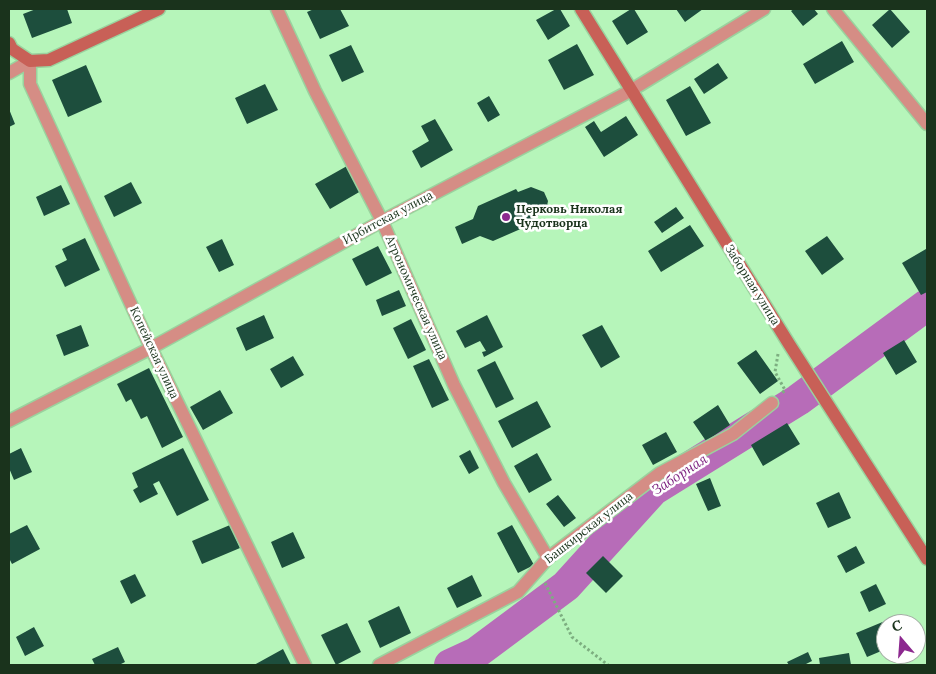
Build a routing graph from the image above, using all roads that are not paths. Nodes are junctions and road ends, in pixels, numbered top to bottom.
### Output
1 (159, 9) edge
2 (277, 9) edge
3 (581, 9) edge
4 (764, 9) edge
5 (833, 9) edge
6 (9, 43) edge
7 (30, 61) junction
8 (9, 73) edge
9 (630, 91) junction
10 (927, 124) edge
11 (382, 221) junction
12 (151, 348) junction
13 (772, 403) dead end
14 (9, 421) edge
15 (548, 558) junction
16 (927, 560) edge
17 (305, 665) edge
18 (379, 665) edge

1 - 7 street
2 - 11 street, Агрономическая улица
3 - 9 street, Заборная улица
4 - 9 street, Ирбитская улица
5 - 10 street
6 - 7 street
7 - 8 street
7 - 12 street, Копейская улица
9 - 11 street, Ирбитская улица
9 - 16 street, Заборная улица
11 - 12 street, Ирбитская улица
11 - 15 street, Агрономическая улица
12 - 14 street, Ирбитская улица
12 - 17 street, Копейская улица
13 - 15 street, Башкирская улица
15 - 18 street, Башкирская улица

